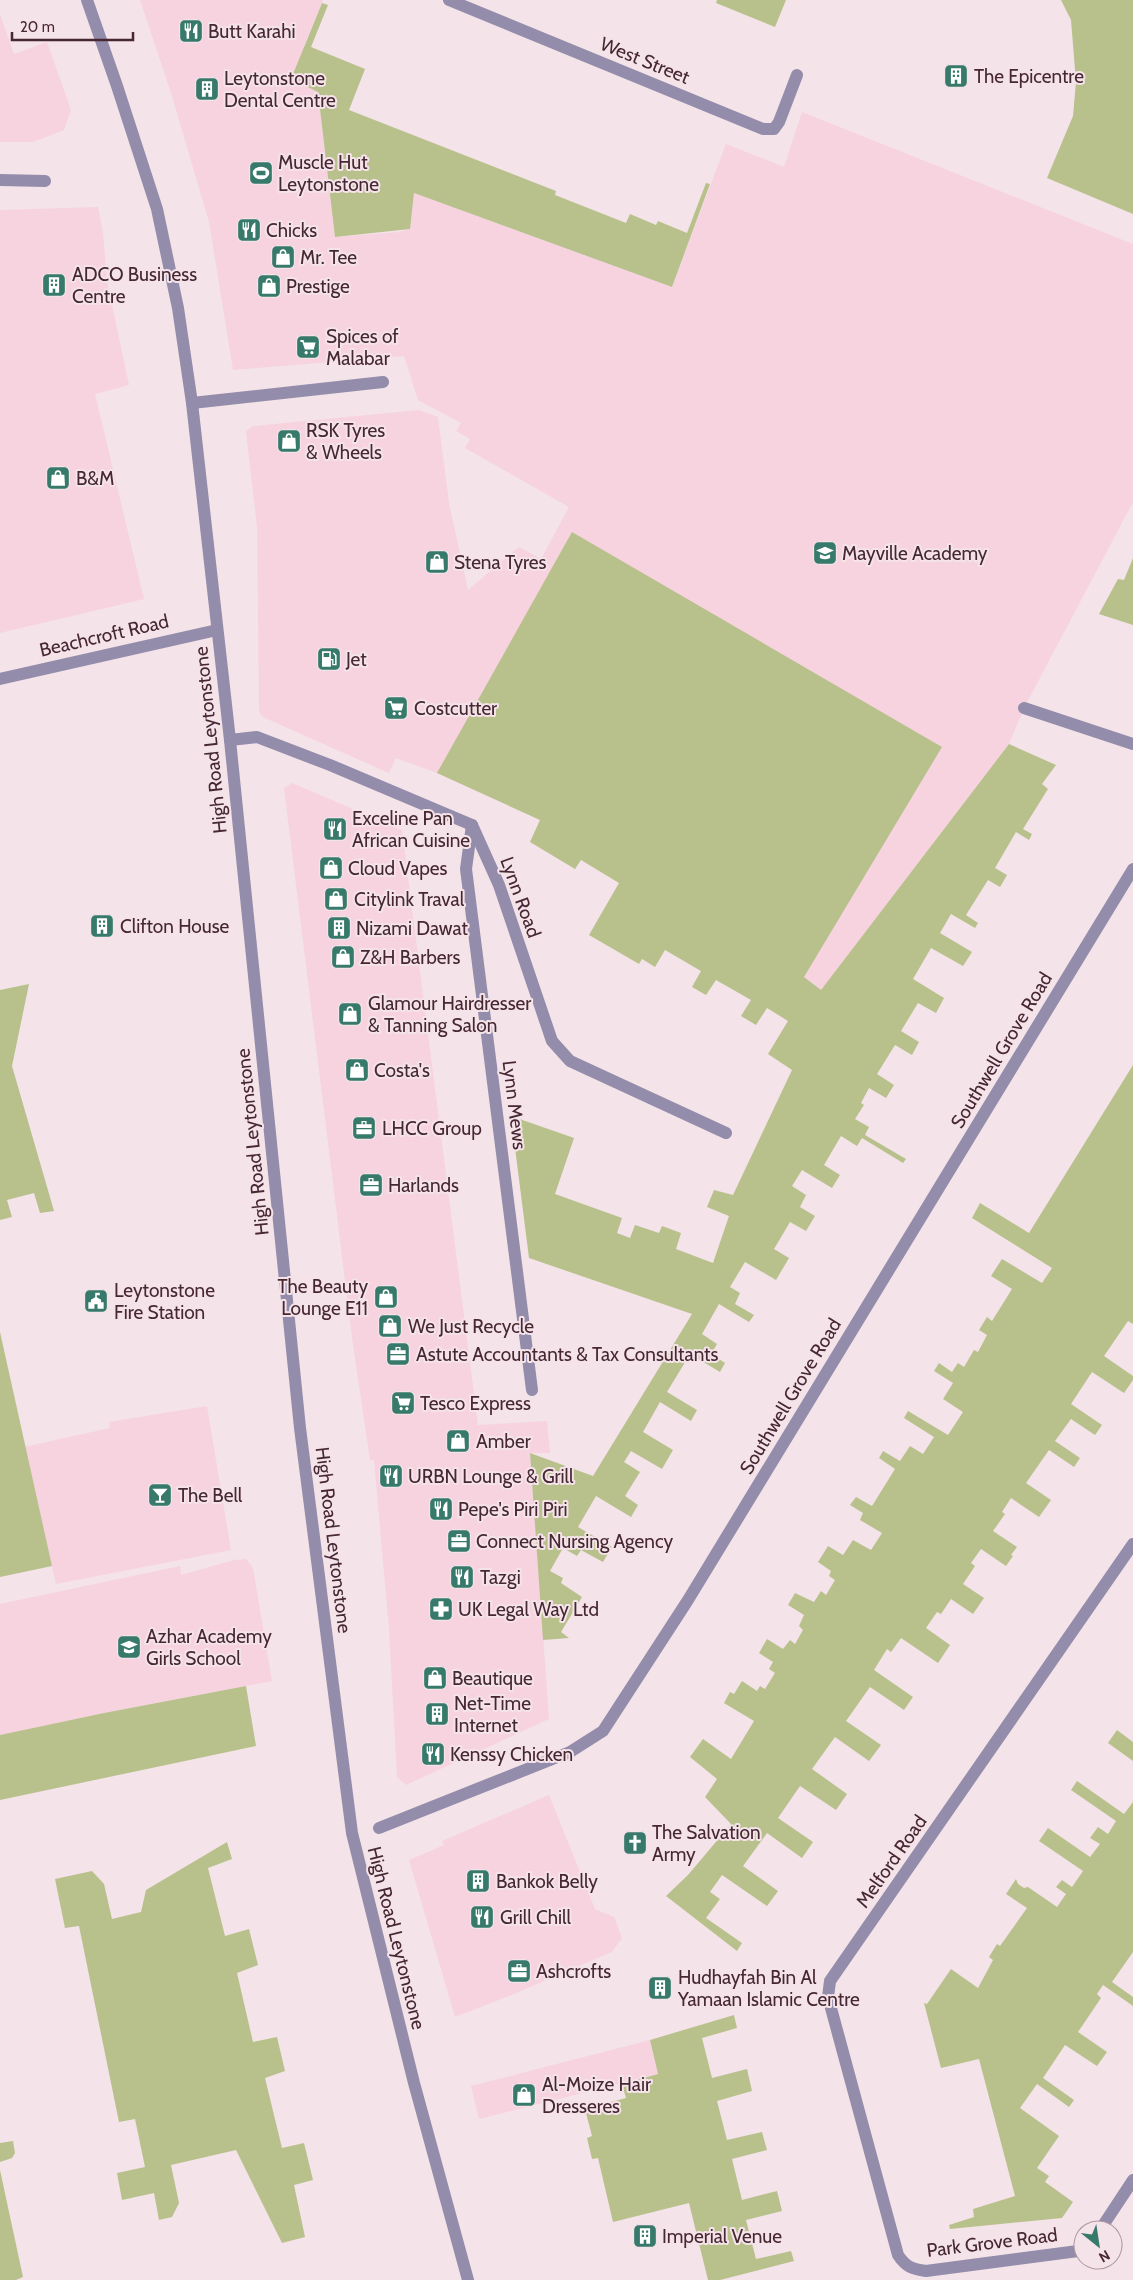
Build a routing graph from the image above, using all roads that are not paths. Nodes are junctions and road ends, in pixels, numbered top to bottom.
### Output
1 (87, 0) edge
2 (449, 0) edge
3 (797, 75) dead end
4 (0, 180) edge
5 (45, 181) dead end
6 (383, 382) dead end
7 (192, 403) junction
8 (217, 630) junction
9 (0, 679) edge
10 (1024, 708) dead end
11 (230, 740) junction
12 (1133, 744) edge
13 (472, 825) junction
14 (1133, 869) edge
15 (726, 1132) dead end
16 (532, 1390) dead end
17 (1133, 1544) edge
18 (379, 1828) dead end
19 (1133, 2180) edge
20 (1107, 2220) edge
21 (893, 2238) joint
22 (1073, 2252) edge
23 (468, 2280) edge

1 - 7 street, High Road Leytonstone
2 - 3 street, West Street
4 - 5 street
6 - 7 street
7 - 8 street, High Road Leytonstone
8 - 9 street, Beachcroft Road
8 - 11 street, High Road Leytonstone
10 - 12 street
11 - 13 street
11 - 23 street, High Road Leytonstone
13 - 15 street, Lynn Road
13 - 16 street, Lynn Mews
14 - 18 street, Southwell Grove Road
17 - 21 street, Melford Road
19 - 20 street
21 - 22 street, Park Grove Road

